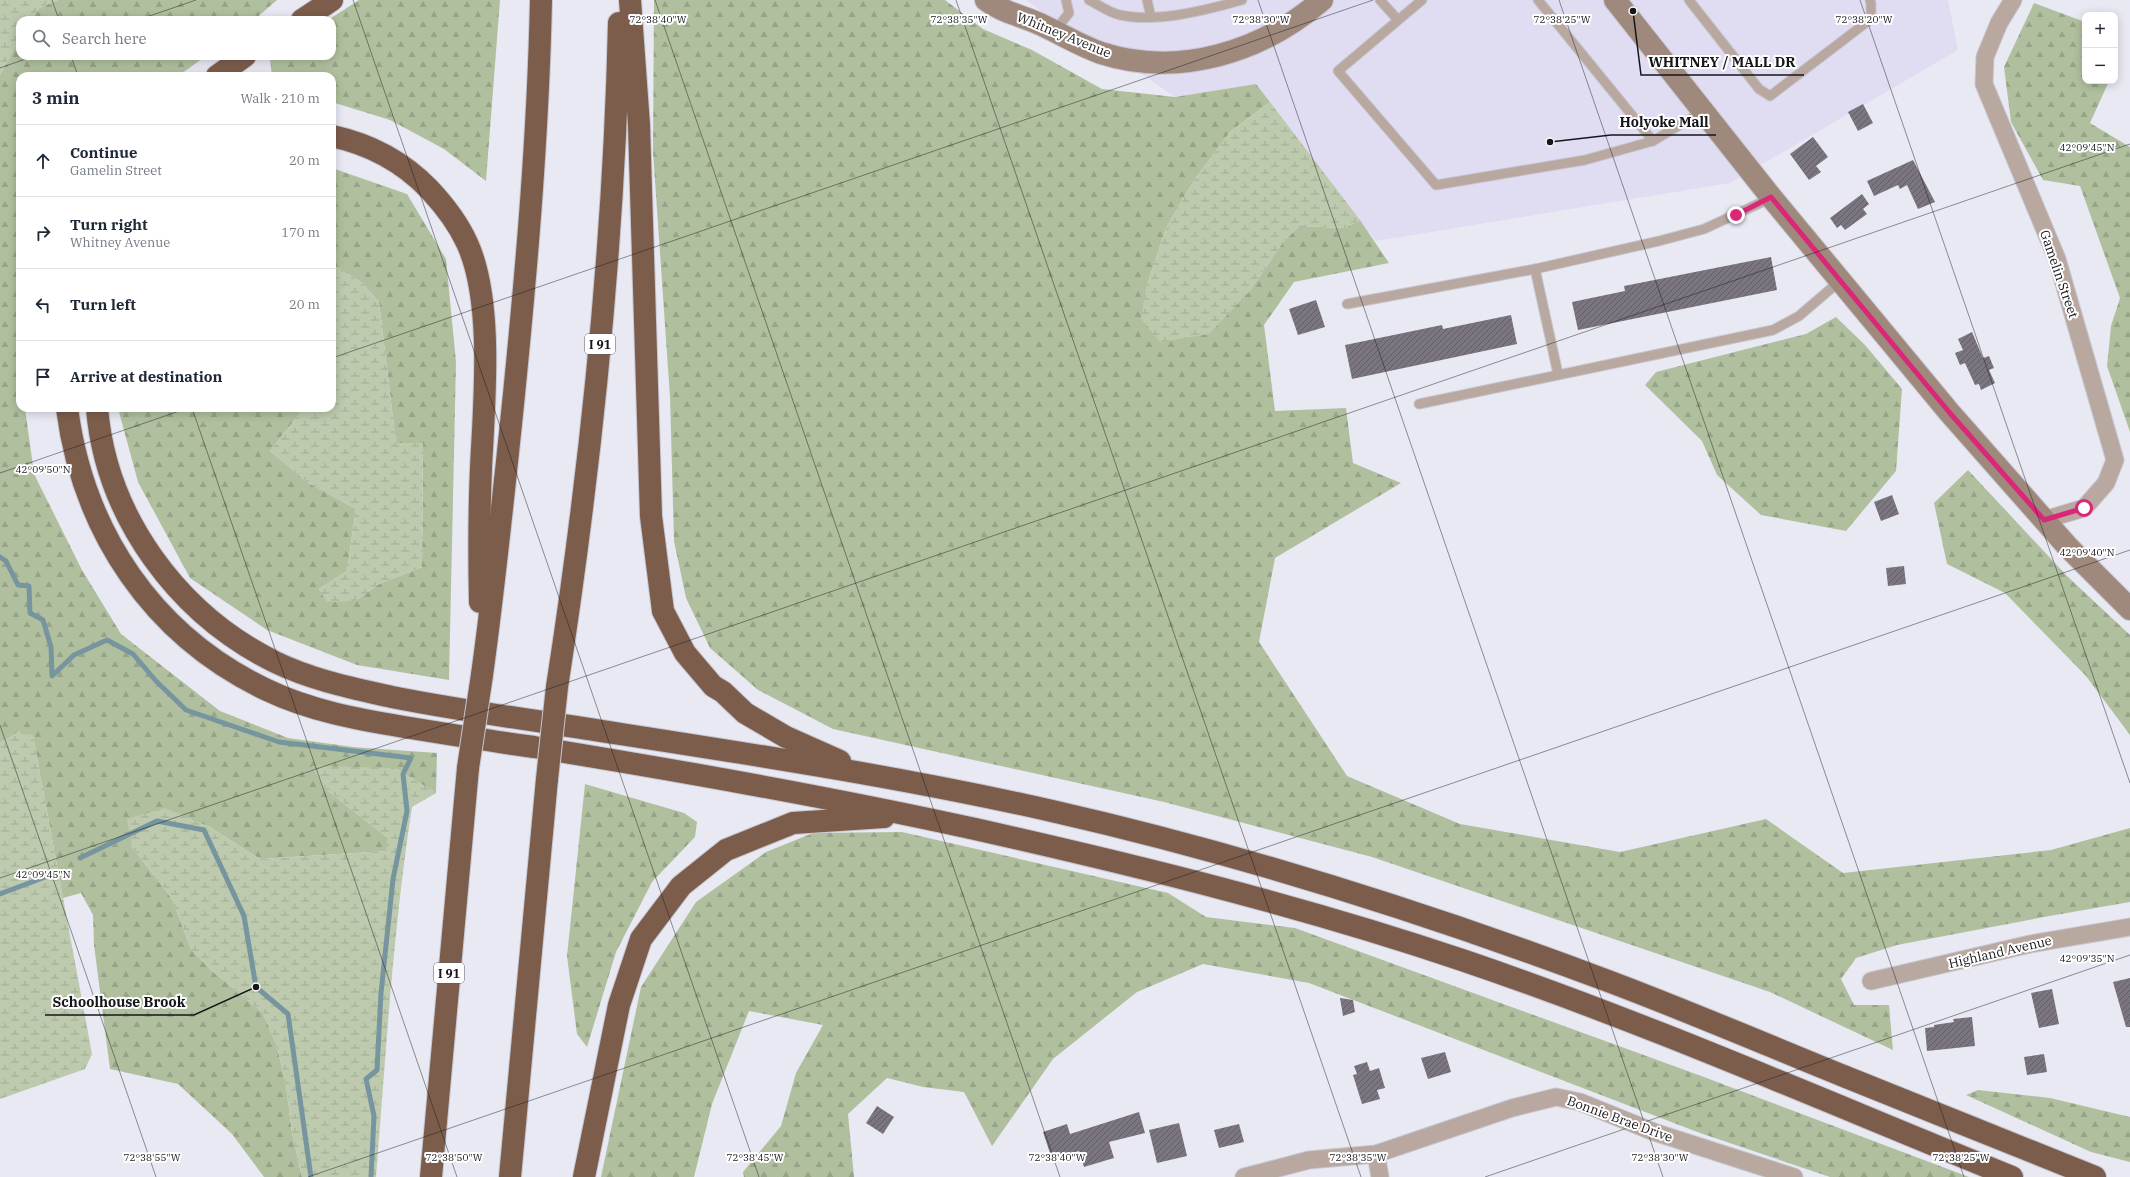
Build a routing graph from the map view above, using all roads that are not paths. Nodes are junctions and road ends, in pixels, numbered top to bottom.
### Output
1 (332, 0) edge
2 (541, 0) edge
3 (620, 0) edge
4 (630, 0) edge
5 (986, 0) edge
6 (1066, 0) edge
7 (1089, 0) edge
8 (1147, 0) edge
9 (1242, 0) edge
10 (1322, 0) edge
11 (1380, 0) edge
12 (1422, 0) edge
13 (1538, 0) edge
14 (1615, 0) edge
15 (1689, 0) edge
16 (1870, 0) edge
17 (2013, 0) edge
18 (308, 16) edge
19 (1151, 17) junction
20 (1398, 20) junction
21 (1054, 32) junction
22 (239, 60) edge
23 (222, 72) edge
24 (1703, 111) junction
25 (336, 137) edge
26 (1653, 141) junction
27 (1771, 197) junction
28 (1535, 269) junction
29 (1841, 280) junction
30 (1347, 304) dead end
31 (1558, 374) junction
32 (1419, 404) dead end
33 (68, 412) edge
34 (98, 412) edge
35 (2044, 520) junction
36 (2130, 609) edge
37 (482, 675) junction
38 (865, 772) junction
39 (913, 815) junction
40 (2130, 927) edge
41 (1871, 981) dead end
42 (1376, 1154) junction
43 (431, 1177) edge
44 (510, 1177) edge
45 (584, 1177) edge
46 (1244, 1177) edge
47 (1380, 1177) edge
48 (1794, 1177) edge
49 (2012, 1177) edge
50 (2095, 1177) edge

1 - 18 highway
2 - 37 highway, I 91
3 - 44 highway, I 91, bridge
4 - 38 highway
5 - 21 main road, Whitney Avenue
6 - 21 lane
7 - 19 lane
8 - 19 lane
9 - 19 lane
10 - 21 main road, Whitney Avenue
11 - 20 lane
12 - 20 lane
13 - 26 lane
14 - 24 main road
15 - 16 lane
17 - 35 street, Gamelin Street
20 - 26 lane
22 - 23 highway
24 - 26 lane
24 - 27 main road
25 - 37 highway
27 - 28 lane
27 - 29 main road
28 - 30 lane
28 - 31 lane
29 - 31 lane
29 - 35 main road
31 - 32 lane
33 - 39 highway
34 - 38 highway
35 - 36 main road
37 - 43 highway, I 91, bridge
38 - 50 highway
39 - 45 highway
39 - 49 highway
40 - 41 street, Highland Avenue
42 - 46 street, Bonnie Brae Drive
42 - 47 street
42 - 48 street, Bonnie Brae Drive

